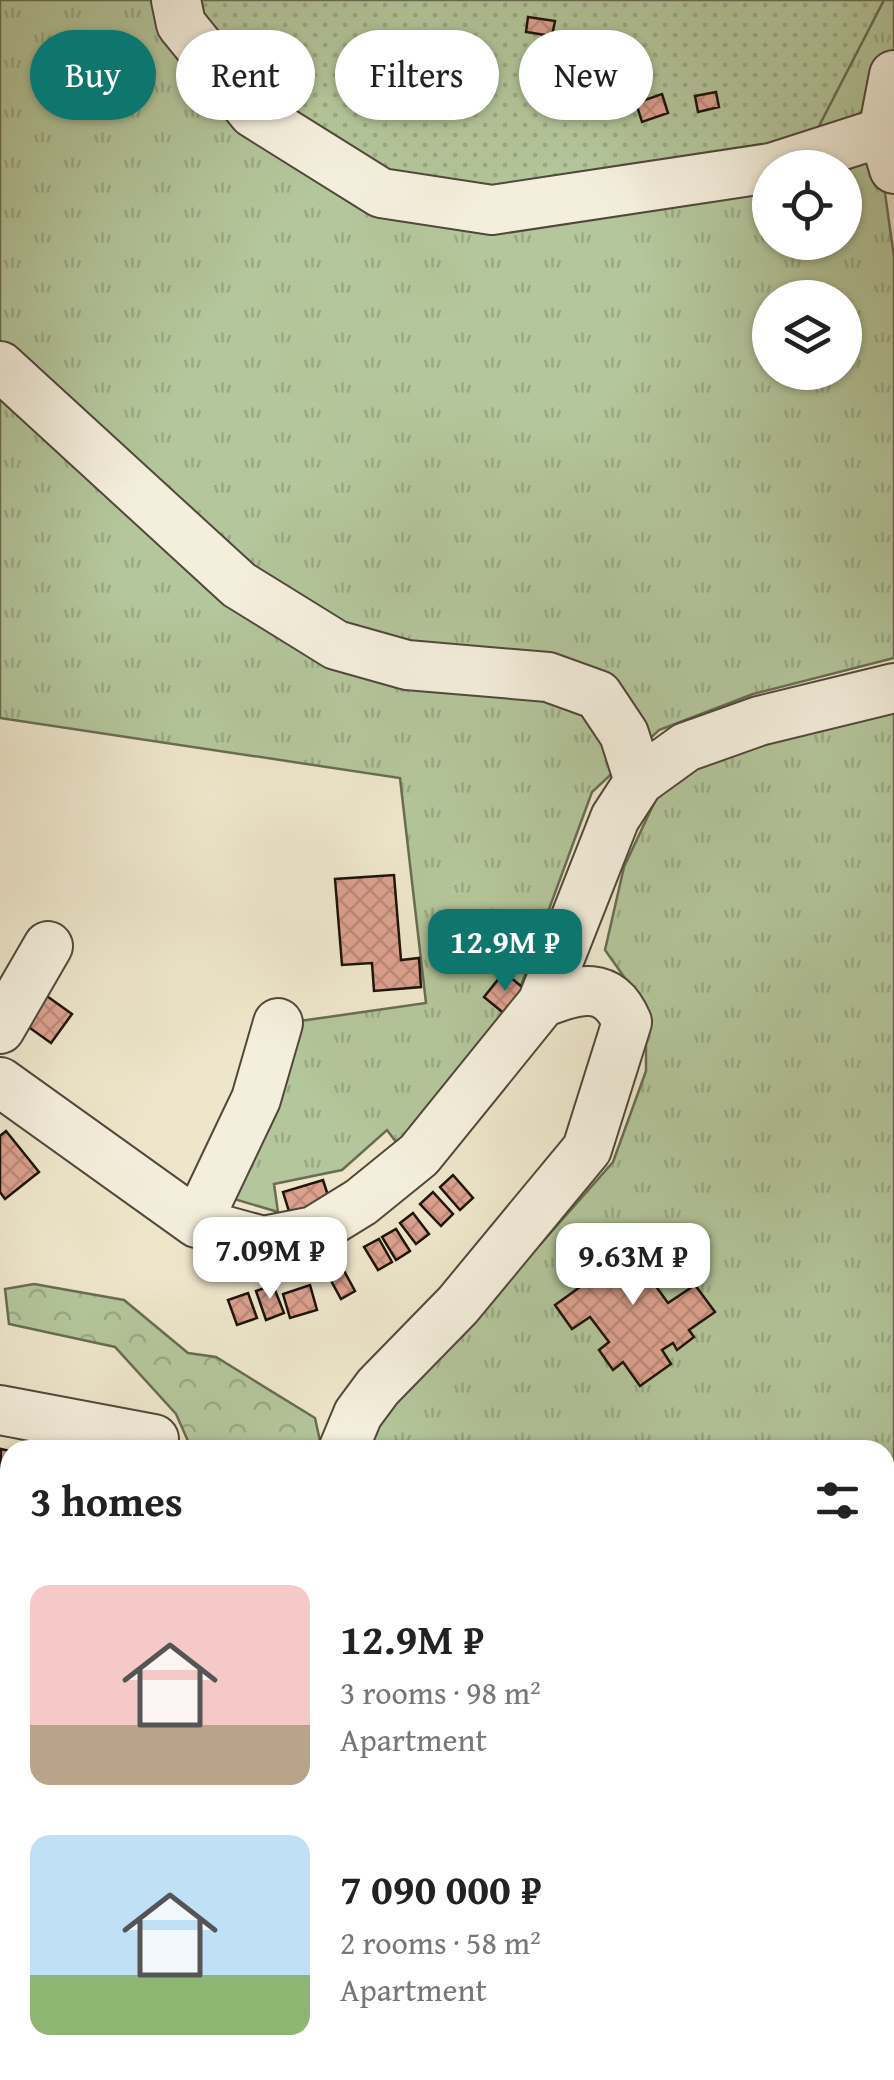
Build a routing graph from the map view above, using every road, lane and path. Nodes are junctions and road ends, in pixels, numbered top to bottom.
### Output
1 (176, 0) edge
2 (894, 75) edge
3 (888, 150) edge
4 (862, 154) edge
5 (752, 171) edge
6 (0, 366) edge
7 (894, 688) edge
8 (639, 781) junction
9 (48, 946) dead end
10 (542, 1003) junction
11 (278, 1024) dead end
12 (0, 1028) edge
13 (0, 1082) edge
14 (197, 1222) junction
15 (0, 1410) edge
16 (154, 1439) dead end
17 (347, 1440) edge

1 - 5 street
2 - 3 street
3 - 4 street
6 - 8 street
7 - 8 street
8 - 10 street
9 - 12 street
10 - 14 street
10 - 17 street
11 - 14 street
13 - 14 street
15 - 16 street

